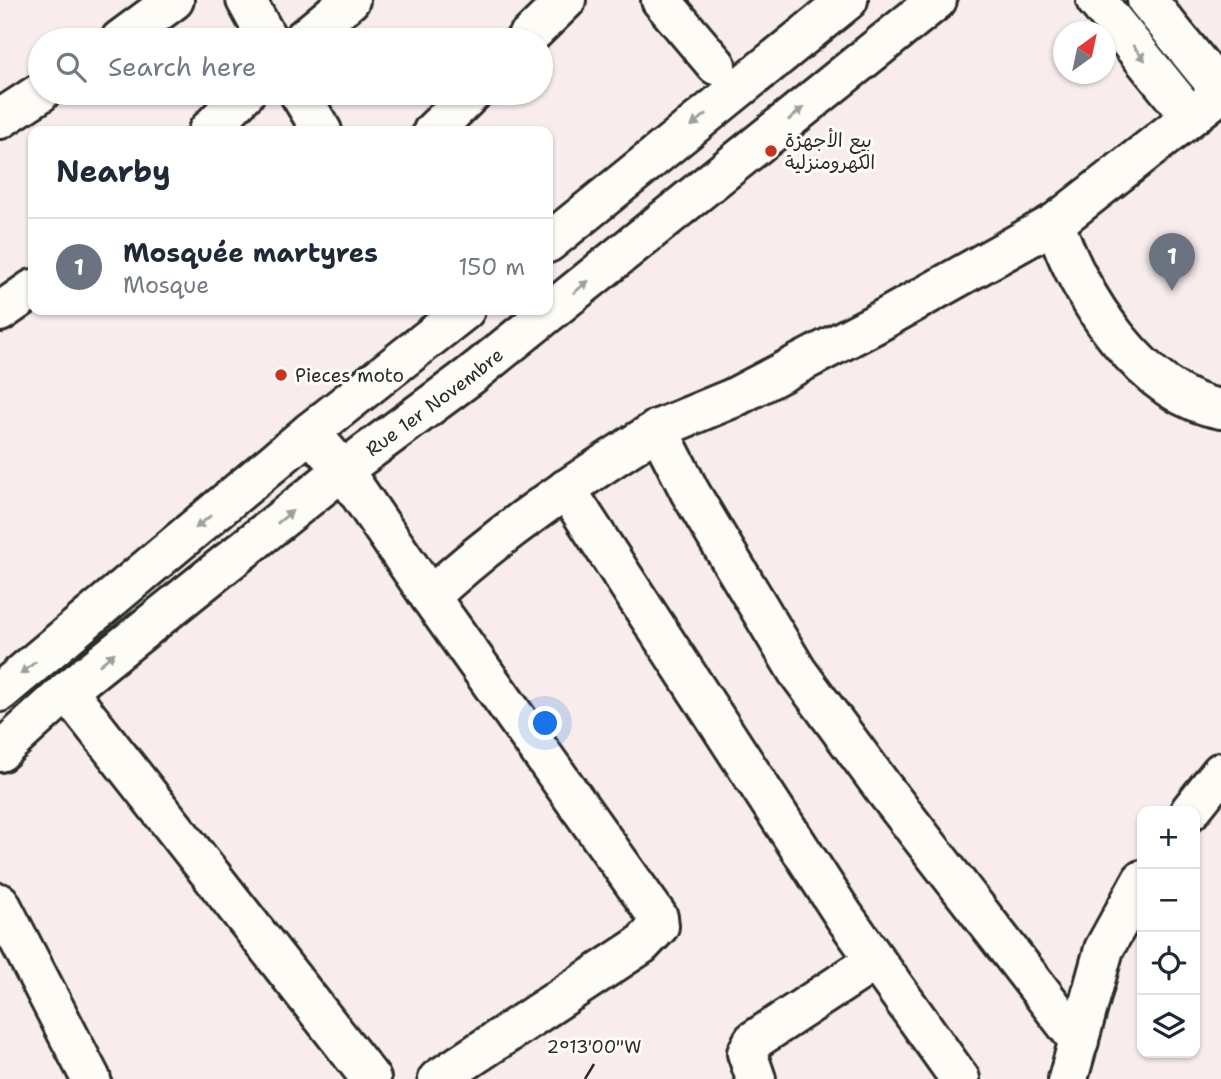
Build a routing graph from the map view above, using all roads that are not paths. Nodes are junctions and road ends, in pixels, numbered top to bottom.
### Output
1 (174, 0) edge
2 (246, 0) edge
3 (350, 0) edge
4 (566, 0) edge
5 (661, 0) edge
6 (848, 0) edge
7 (937, 0) edge
8 (1096, 0) edge
9 (1147, 0) edge
10 (136, 28) edge
11 (261, 28) edge
12 (316, 28) edge
13 (538, 28) edge
14 (716, 65) dead end
15 (1221, 92) edge
16 (28, 101) edge
17 (233, 105) edge
18 (306, 105) edge
19 (460, 105) edge
20 (1189, 115) junction
21 (0, 119) edge
22 (213, 126) edge
23 (319, 126) edge
24 (438, 126) edge
25 (1055, 223) junction
26 (553, 239) edge
27 (28, 292) edge
28 (553, 309) edge
29 (0, 312) edge
30 (546, 315) edge
31 (445, 316) edge
32 (1221, 409) edge
33 (659, 429) junction
34 (310, 432) junction
35 (343, 470) junction
36 (566, 489) junction
37 (430, 597) junction
38 (67, 691) junction
39 (0, 692) edge
40 (0, 752) edge
41 (1221, 772) edge
42 (1194, 806) edge
43 (1137, 889) edge
44 (0, 903) edge
45 (875, 961) junction
46 (1079, 1041) junction
47 (91, 1079) edge
48 (370, 1079) edge
49 (438, 1079) edge
50 (756, 1079) edge
51 (960, 1079) edge
52 (1068, 1079) edge

1 - 10 street
2 - 11 street
3 - 12 street
4 - 13 street
5 - 14 street
6 -> 26 street
28 -> 7 street, Rue 1er Novembre
8 -> 20 street
9 - 15 street
15 - 20 street
16 - 21 street
17 - 22 street
18 - 23 street
19 - 24 street
20 - 25 street
25 - 32 street
25 - 33 street
27 - 29 street
35 -> 30 street, Rue 1er Novembre
31 - 34 street
33 - 36 street
33 - 46 street
34 - 35 street
34 -> 39 street
35 - 37 street
38 -> 35 street, Rue 1er Novembre
36 - 37 street
36 - 45 street
37 - 49 street
38 - 40 street, Rue 1er Novembre
38 - 48 street
41 - 42 street
43 - 46 street
44 - 47 street
45 - 50 street
45 - 51 street
46 - 52 street

